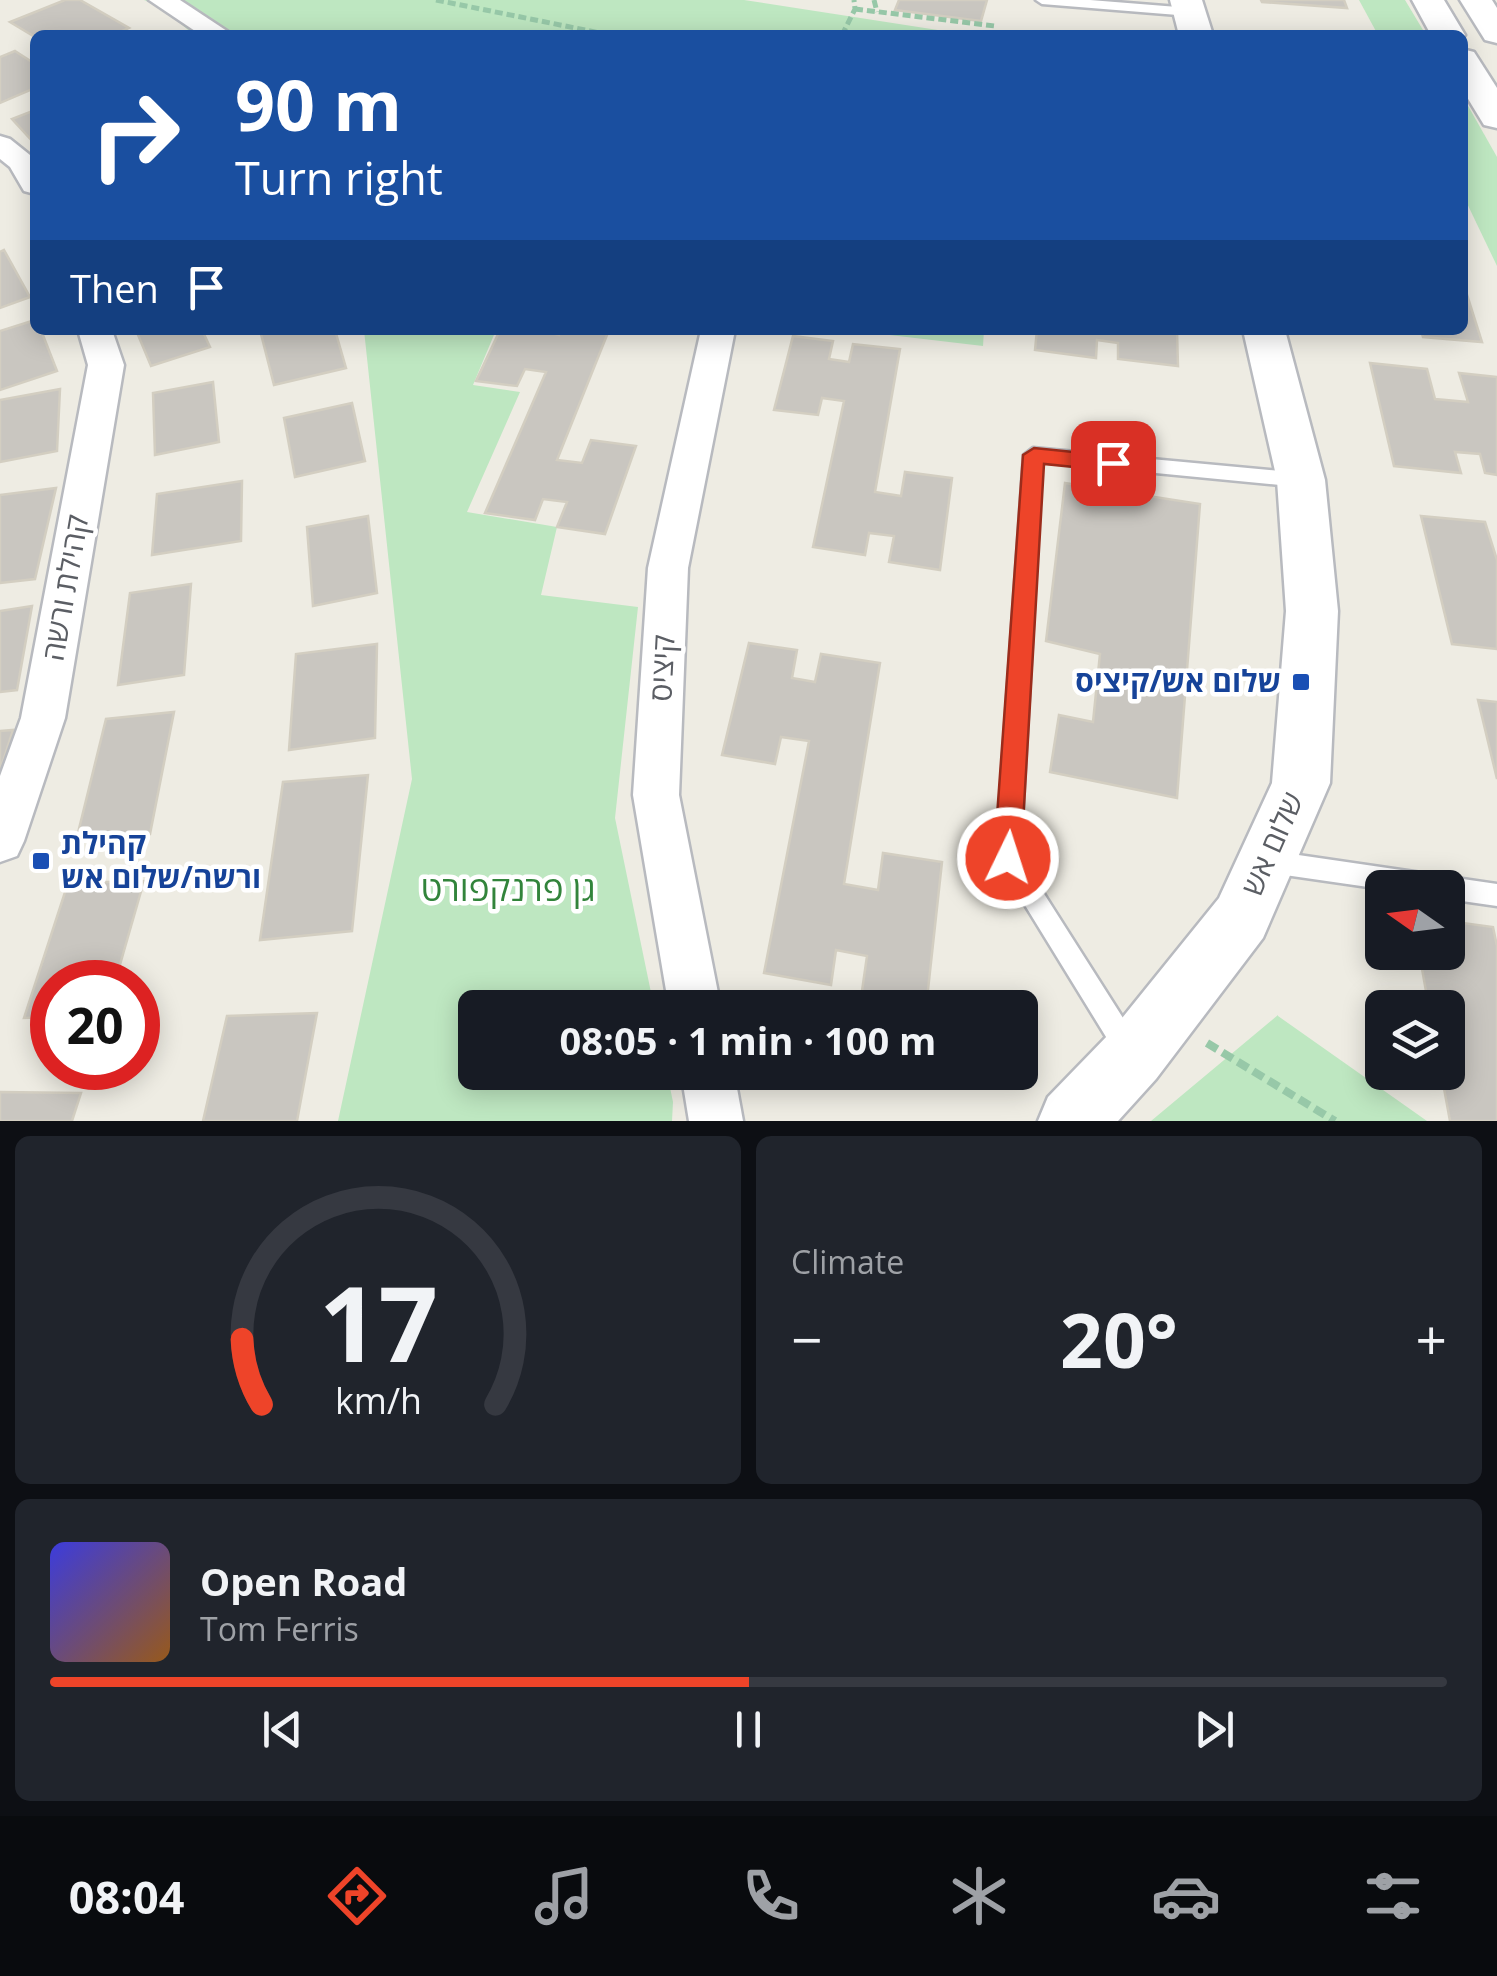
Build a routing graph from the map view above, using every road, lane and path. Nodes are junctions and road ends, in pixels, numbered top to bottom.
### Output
1 (162, 0) edge
2 (436, 0) edge
3 (854, 0) edge
4 (874, 0) edge
5 (1042, 0) edge
6 (1428, 0) edge
7 (1476, 0) edge
8 (856, 9) junction
9 (876, 12) junction
10 (1191, 16) edge
11 (995, 26) dead end
12 (212, 30) edge
13 (585, 30) edge
14 (845, 30) edge
15 (1445, 30) edge
16 (1497, 33) edge
17 (1468, 69) edge
18 (1497, 117) edge
19 (0, 145) edge
20 (30, 176) edge
21 (97, 335) edge
22 (717, 335) edge
23 (1265, 335) edge
24 (1301, 480) junction
25 (0, 842) edge
26 (1265, 861) junction
27 (1365, 876) edge
28 (1465, 891) edge
29 (1497, 895) edge
30 (693, 990) edge
31 (1148, 1036) junction
32 (711, 1090) edge
33 (716, 1121) edge
34 (1072, 1121) edge
35 (1335, 1121) edge

1 - 12 street
2 - 13 path
3 - 8 path
4 - 9 path
5 - 10 lane
6 - 15 street
7 - 16 street
8 - 9 path
8 - 14 path
9 - 11 path
17 - 18 street
19 - 20 street
21 - 25 street, קהילת ורשה
22 - 30 street, קיציס
23 - 24 street, שלום אש
24 - 26 street, שלום אש
24 - 31 lane
26 - 27 lane
26 - 31 street, שלום אש
28 - 29 lane
31 - 34 street, שלום אש
31 - 35 path
32 - 33 street

